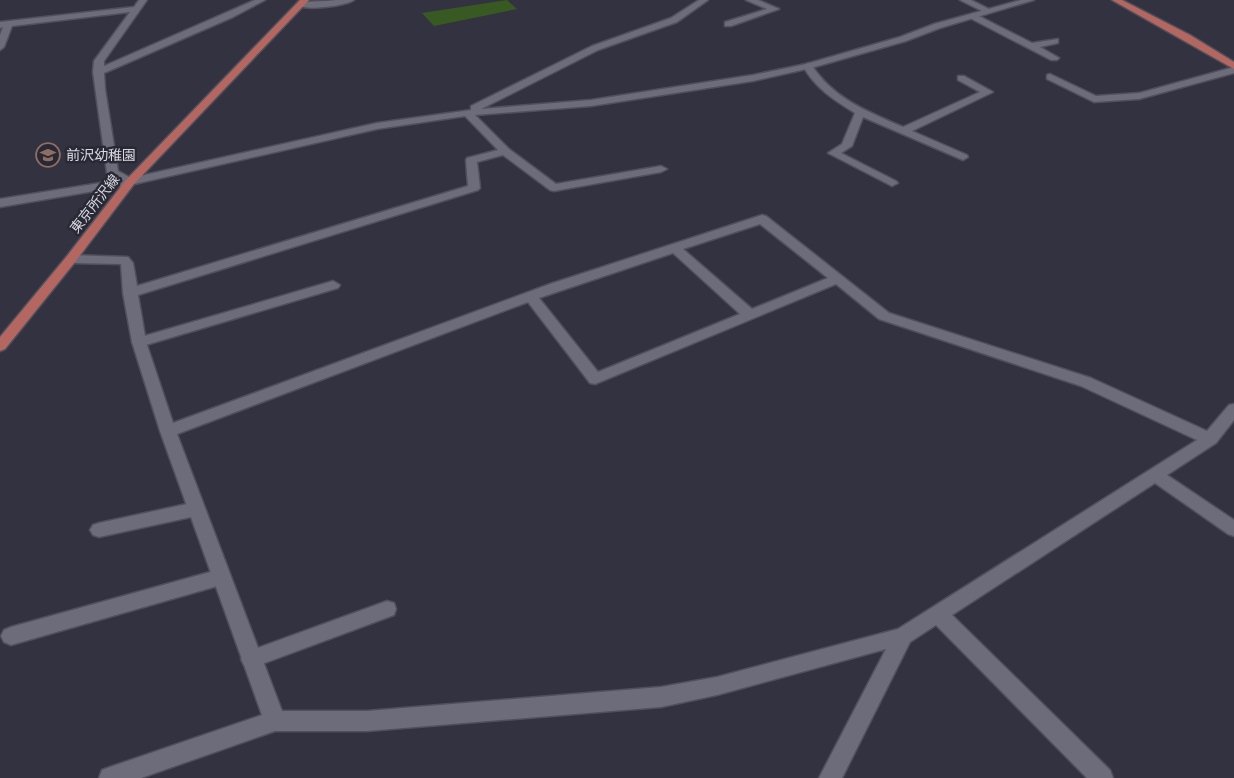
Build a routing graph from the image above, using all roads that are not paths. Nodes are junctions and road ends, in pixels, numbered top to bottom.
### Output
1 (143, 0) edge
2 (261, 0) edge
3 (350, 0) edge
4 (704, 0) edge
5 (750, 0) edge
6 (964, 0) edge
7 (1030, 0) edge
8 (1116, 0) edge
9 (303, 2) edge
10 (137, 9) junction
11 (989, 11) junction
12 (973, 16) junction
13 (728, 24) dead end
14 (4, 25) edge
15 (1055, 40) dead end
16 (1032, 46) junction
17 (0, 47) edge
18 (1054, 58) dead end
19 (808, 66) junction
20 (1234, 66) edge
21 (1234, 70) edge
22 (98, 72) junction
23 (1050, 77) dead end
24 (961, 78) dead end
25 (466, 112) junction
26 (860, 112) junction
27 (903, 131) junction
28 (505, 151) junction
29 (963, 157) dead end
30 (661, 169) dead end
31 (130, 182) junction
32 (892, 183) dead end
33 (0, 203) edge
34 (675, 248) junction
35 (71, 259) junction
36 (837, 278) junction
37 (333, 285) dead end
38 (130, 293) junction
39 (530, 296) junction
40 (750, 315) junction
41 (139, 342) junction
42 (0, 346) edge
43 (1234, 409) edge
44 (168, 431) junction
45 (1210, 439) junction
46 (1154, 474) junction
47 (196, 509) junction
48 (1234, 529) edge
49 (99, 530) dead end
50 (221, 577) junction
51 (387, 609) dead end
52 (938, 614) junction
53 (11, 636) dead end
54 (903, 636) junction
55 (251, 659) junction
56 (275, 721) junction
57 (110, 778) edge
58 (830, 778) edge
59 (1102, 778) edge

1 - 10 street
2 - 22 street
3 - 9 street
4 - 25 street
5 - 13 street
6 - 11 street
7 - 11 street
8 - 20 main road
9 - 31 main road, 東京所沢線
10 - 14 street
10 - 22 street
11 - 12 street
12 - 16 street
12 - 19 street
14 - 17 street
15 - 16 street
16 - 18 street
19 - 25 street
19 - 26 street
21 - 23 street
22 - 31 street
24 - 27 street
25 - 28 street
25 - 31 street
26 - 27 street
26 - 32 street
27 - 29 street
28 - 30 street
28 - 38 street
31 - 33 street
31 - 35 main road, 東京所沢線
34 - 36 street
34 - 39 street
34 - 40 street
35 - 38 street
35 - 42 main road, 東京所沢線
36 - 40 street
36 - 45 street
37 - 41 street
38 - 41 street
39 - 40 street
39 - 44 street
41 - 44 street
43 - 45 street
44 - 47 street
45 - 46 street
46 - 48 street
46 - 52 street
47 - 49 street
47 - 50 street
50 - 53 street
50 - 55 street
51 - 55 street
52 - 54 street
52 - 59 street
54 - 56 street
54 - 58 street
55 - 56 street
56 - 57 street

